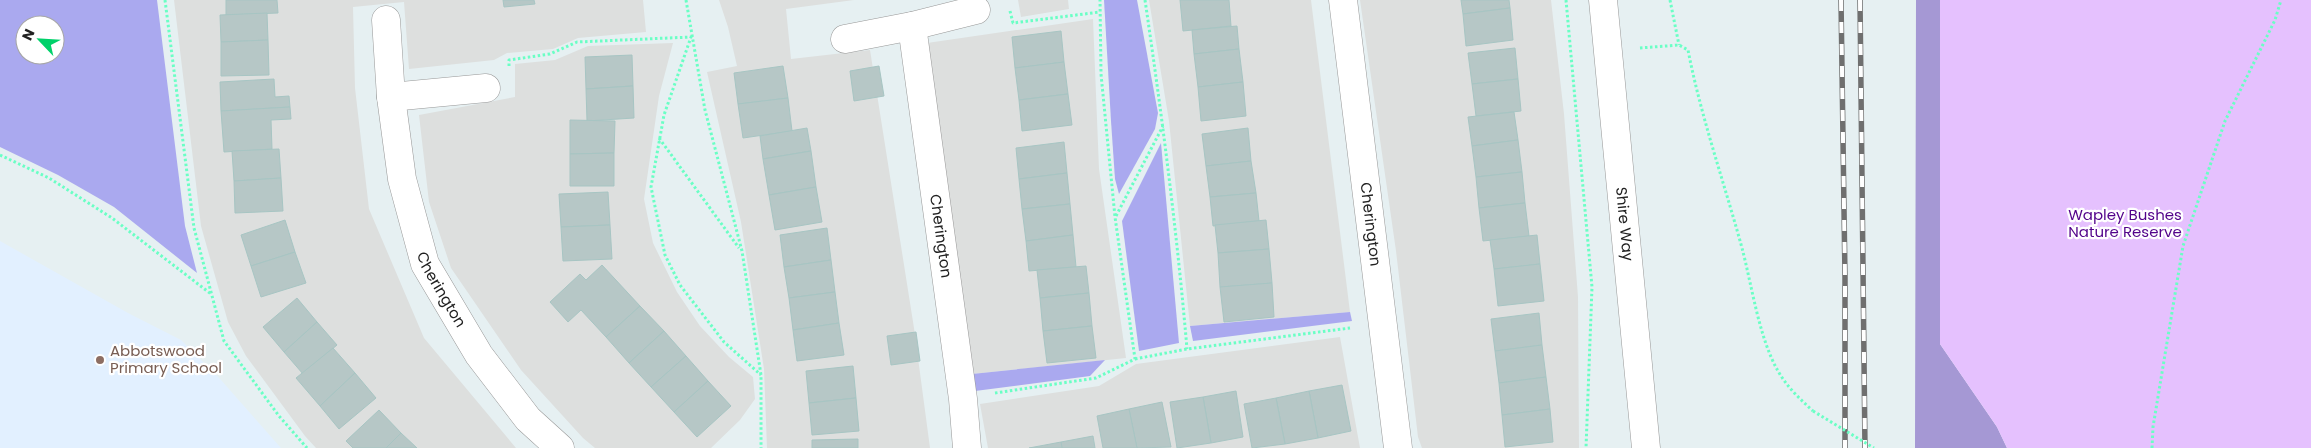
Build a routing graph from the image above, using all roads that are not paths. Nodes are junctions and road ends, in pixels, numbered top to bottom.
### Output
1 (1342, 0) edge
2 (1603, 0) edge
3 (976, 10) dead end
4 (386, 20) dead end
5 (912, 26) junction
6 (845, 39) dead end
7 (486, 88) road end
8 (391, 96) junction
9 (560, 448) edge
10 (968, 448) edge
11 (1398, 448) edge
12 (1646, 448) edge

1 - 11 street, Cherington
2 - 12 street, Shire Way
3 - 5 street
4 - 8 street, Cherington
5 - 6 street
5 - 10 street, Cherington
7 - 8 street
8 - 9 street, Cherington

